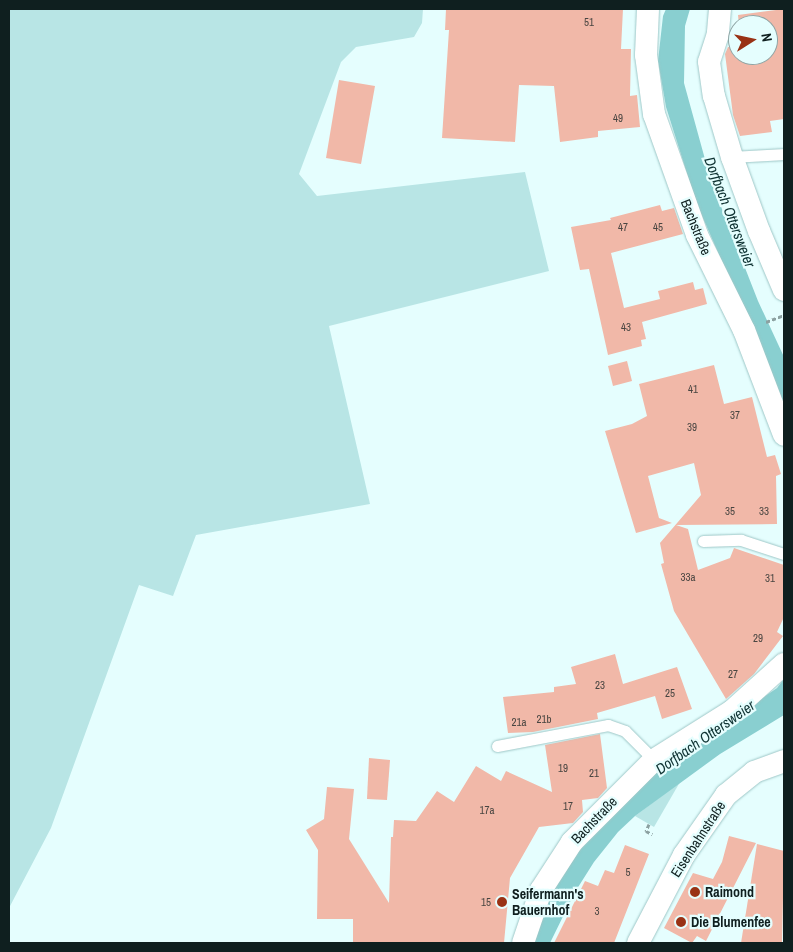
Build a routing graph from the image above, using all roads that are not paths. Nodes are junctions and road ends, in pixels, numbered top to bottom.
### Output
1 (648, 9) edge
2 (720, 9) edge
3 (784, 154) edge
4 (732, 157) junction
5 (784, 290) edge
6 (784, 435) edge
7 (704, 540) dead end
8 (784, 554) edge
9 (784, 664) edge
10 (497, 746) dead end
11 (654, 760) junction
12 (784, 761) edge
13 (523, 943) edge
14 (638, 943) edge

1 - 6 street, Bachstraße
2 - 4 street
3 - 4 lane
4 - 5 street
7 - 8 lane
9 - 11 street, Bachstraße
10 - 11 lane
11 - 13 street, Bachstraße
12 - 14 street, Eisenbahnstraße

